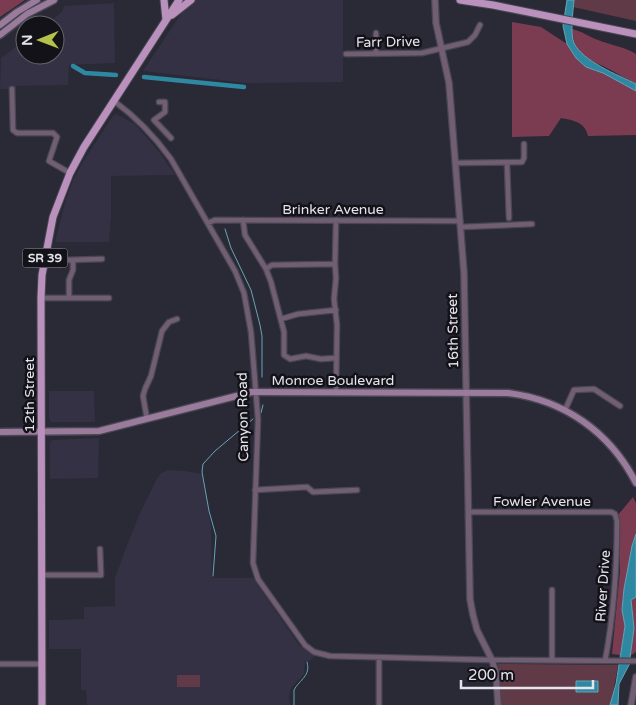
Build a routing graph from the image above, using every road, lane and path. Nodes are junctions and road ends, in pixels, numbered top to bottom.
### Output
1 (38, 0) edge
2 (54, 0) edge
3 (164, 0) edge
4 (179, 0) edge
5 (191, 0) edge
6 (435, 0) edge
7 (460, 0) edge
8 (166, 20) junction
9 (0, 25) edge
10 (480, 25) dead end
11 (376, 33) dead end
12 (636, 34) edge
13 (0, 35) edge
14 (442, 49) junction
15 (346, 54) dead end
16 (376, 54) junction
17 (12, 89) dead end
18 (114, 101) junction
19 (159, 102) dead end
20 (171, 138) dead end
21 (524, 144) dead end
22 (455, 163) junction
23 (507, 163) junction
24 (70, 173) junction
25 (509, 218) dead end
26 (243, 220) junction
27 (336, 220) junction
28 (208, 223) junction
29 (460, 224) junction
30 (532, 224) dead end
31 (66, 260) dead end
32 (73, 260) junction
33 (102, 260) dead end
34 (335, 264) junction
35 (266, 269) junction
36 (69, 297) junction
37 (41, 298) junction
38 (109, 298) dead end
39 (336, 310) junction
40 (177, 319) dead end
41 (281, 319) junction
42 (336, 358) junction
43 (256, 392) junction
44 (336, 392) junction
45 (467, 392) junction
46 (620, 406) dead end
47 (565, 410) junction
48 (147, 419) junction
49 (0, 432) edge
50 (42, 432) junction
51 (636, 483) edge
52 (255, 490) junction
53 (357, 490) dead end
54 (469, 512) junction
55 (615, 514) joint
56 (100, 549) dead end
57 (42, 575) junction
58 (552, 590) dead end
59 (378, 657) junction
60 (492, 660) junction
61 (552, 660) junction
62 (605, 660) junction
63 (634, 661) edge
64 (0, 664) edge
65 (42, 664) junction
66 (636, 677) edge
67 (42, 705) edge
68 (378, 705) edge
69 (498, 705) edge
70 (630, 705) edge

1 - 9 main road
2 - 13 main road
3 - 8 main road
4 - 8 main road, SR 39
5 - 8 main road
6 - 14 street, 16th Street
7 - 12 main road
8 - 18 main road, SR 39
10 - 14 street, Farr Drive
11 - 16 street
14 - 16 street, Farr Drive
14 - 22 street, 16th Street
15 - 16 street, Farr Drive
17 - 24 street
18 - 24 main road, 12th Street / SR 39
18 - 28 street, Canyon Road
19 - 20 street
21 - 23 street
22 - 23 street
22 - 29 street, 16th Street
23 - 25 street
24 - 37 main road, 12th Street / SR 39
26 - 27 street, Brinker Avenue
26 - 28 street, Brinker Avenue
26 - 35 street
27 - 29 street, Brinker Avenue
27 - 34 street
28 - 43 street, Canyon Road
29 - 30 street, Brinker Avenue
29 - 45 street, 16th Street
31 - 32 street
32 - 33 street
32 - 36 street
34 - 35 street
34 - 39 street
35 - 41 street
36 - 37 street
36 - 38 street
37 - 50 main road, 12th Street / SR 39
39 - 41 street
39 - 42 street
40 - 48 street
41 - 42 street
42 - 44 street
43 - 44 main road, Monroe Boulevard
43 - 48 main road, Monroe Boulevard
43 - 52 street, Canyon Road
44 - 45 main road, Monroe Boulevard
45 - 47 main road, Monroe Boulevard
45 - 54 street, 16th Street
46 - 47 street
47 - 51 main road, Monroe Boulevard
48 - 50 main road, Monroe Boulevard
49 - 50 main road, Monroe Boulevard
50 - 57 main road, 12th Street / SR 39
52 - 53 street
52 - 59 street, Canyon Road
54 - 55 street, Fowler Avenue
54 - 60 street, 16th Street
55 - 62 street, River Drive
56 - 57 street
57 - 65 main road, 12th Street / SR 39
58 - 61 street
59 - 60 street, Canyon Road
59 - 68 street
60 - 61 street, Canyon Road
60 - 69 street
61 - 62 street, Canyon Road
62 - 63 street, Canyon Road
64 - 65 street
65 - 67 main road, 12th Street / SR 39
66 - 70 street

